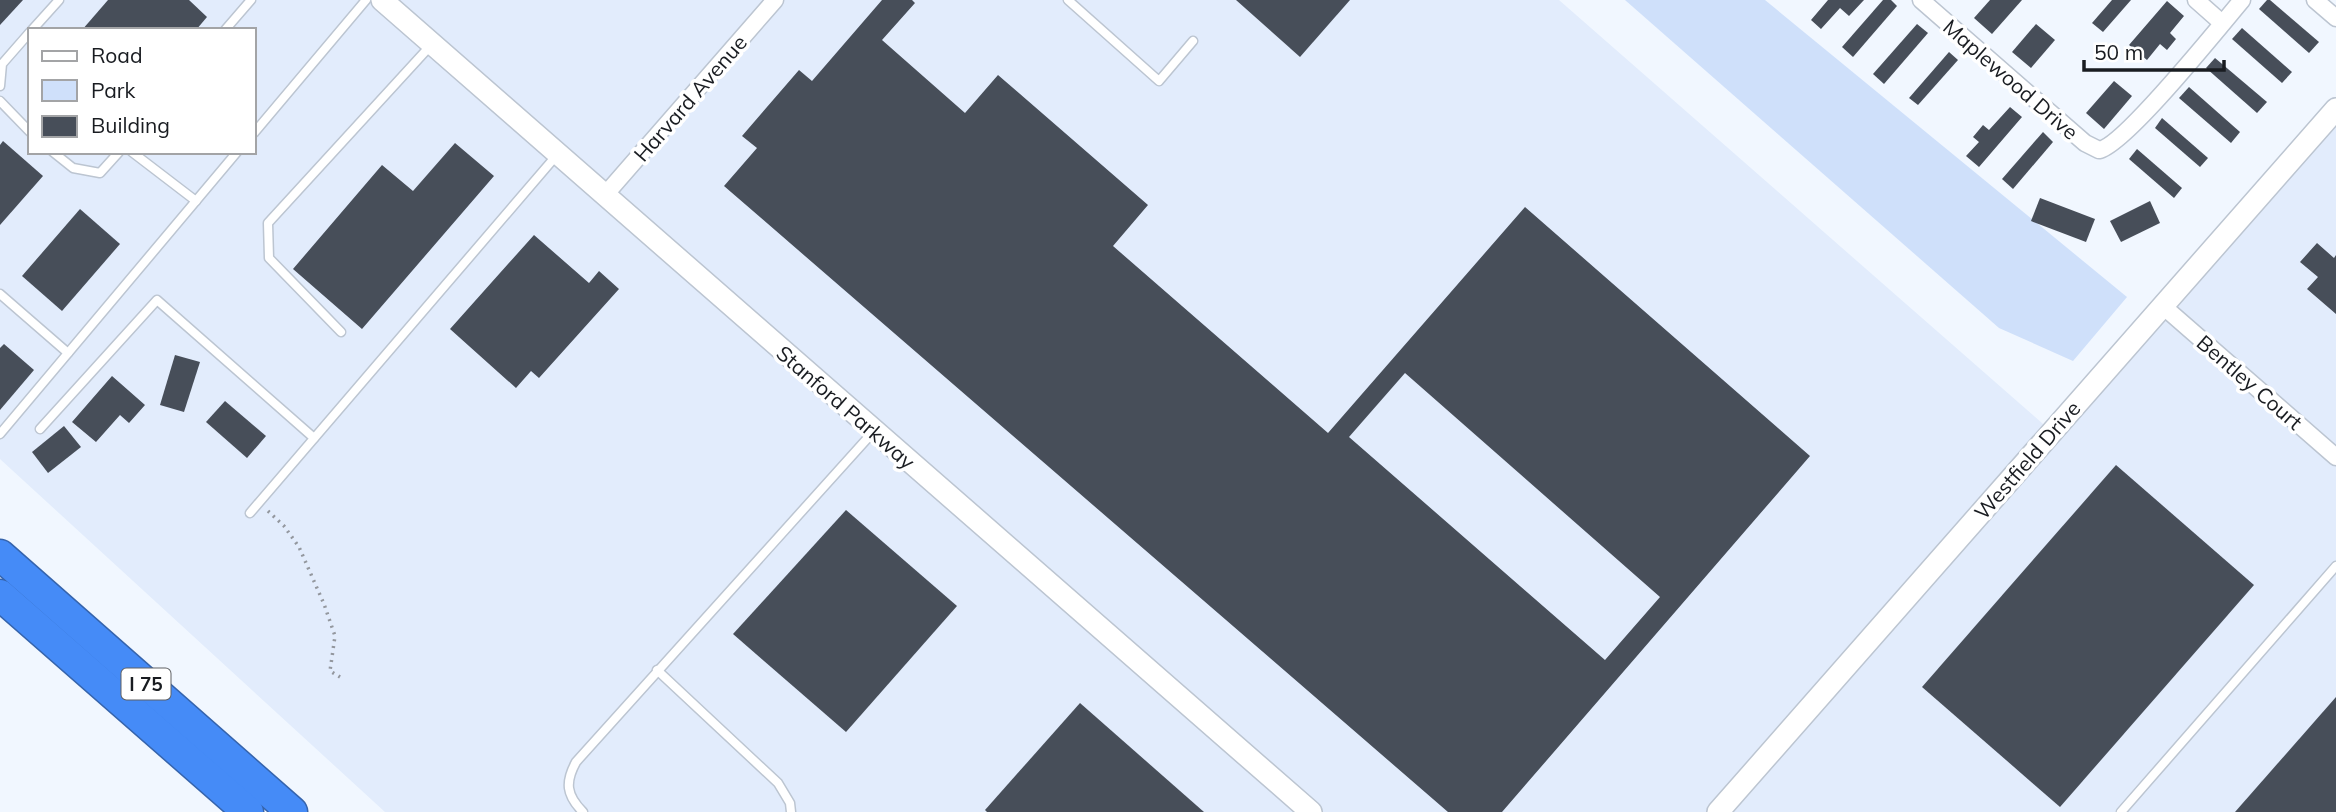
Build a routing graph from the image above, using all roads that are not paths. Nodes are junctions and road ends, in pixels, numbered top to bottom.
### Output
1 (59, 0) edge
2 (251, 0) edge
3 (366, 0) edge
4 (382, 0) edge
5 (775, 0) edge
6 (1068, 0) edge
7 (1921, 0) edge
8 (2196, 0) edge
9 (2242, 0) edge
10 (2315, 0) edge
11 (2336, 18) edge
12 (2222, 23) junction
13 (34, 28) edge
14 (227, 28) edge
15 (28, 34) edge
16 (1193, 41) dead end
17 (432, 44) junction
18 (0, 86) edge
19 (0, 102) edge
20 (2336, 109) edge
21 (28, 130) edge
22 (256, 131) edge
23 (55, 154) edge
24 (117, 154) edge
25 (135, 154) edge
26 (235, 154) edge
27 (558, 154) junction
28 (605, 195) junction
29 (196, 201) junction
30 (0, 294) edge
31 (2164, 307) junction
32 (341, 332) dead end
33 (68, 353) junction
34 (40, 429) dead end
35 (874, 431) junction
36 (0, 434) edge
37 (314, 438) junction
38 (2336, 457) edge
39 (250, 513) dead end
40 (0, 555) edge
41 (2336, 566) edge
42 (0, 595) edge
43 (657, 670) junction
44 (248, 812) edge
45 (292, 812) edge
46 (583, 812) edge
47 (791, 812) edge
48 (1311, 812) edge
49 (1718, 812) edge
50 (2121, 812) edge

1 - 13 lane
2 - 14 lane
3 - 22 lane
4 - 17 street, Stanford Parkway
5 - 28 street, Harvard Avenue
6 - 16 lane
7 - 12 street, Maplewood Drive
8 - 12 street
9 - 12 street
10 - 11 street
15 - 18 lane
17 - 27 street, Stanford Parkway
17 - 32 lane
19 - 21 lane
20 - 31 street, Westfield Drive
23 - 24 lane
25 - 29 lane
26 - 29 lane
27 - 28 street, Stanford Parkway
27 - 37 lane
28 - 35 street, Stanford Parkway
29 - 33 lane
30 - 33 lane
31 - 38 street, Bentley Court
31 - 49 street, Westfield Drive
33 - 36 lane
34 - 37 lane
35 - 43 lane
35 - 48 street, Stanford Parkway
37 - 39 lane
40 - 45 highway, I 75
41 - 50 lane
42 - 44 highway, I 75
43 - 46 lane
43 - 47 lane

